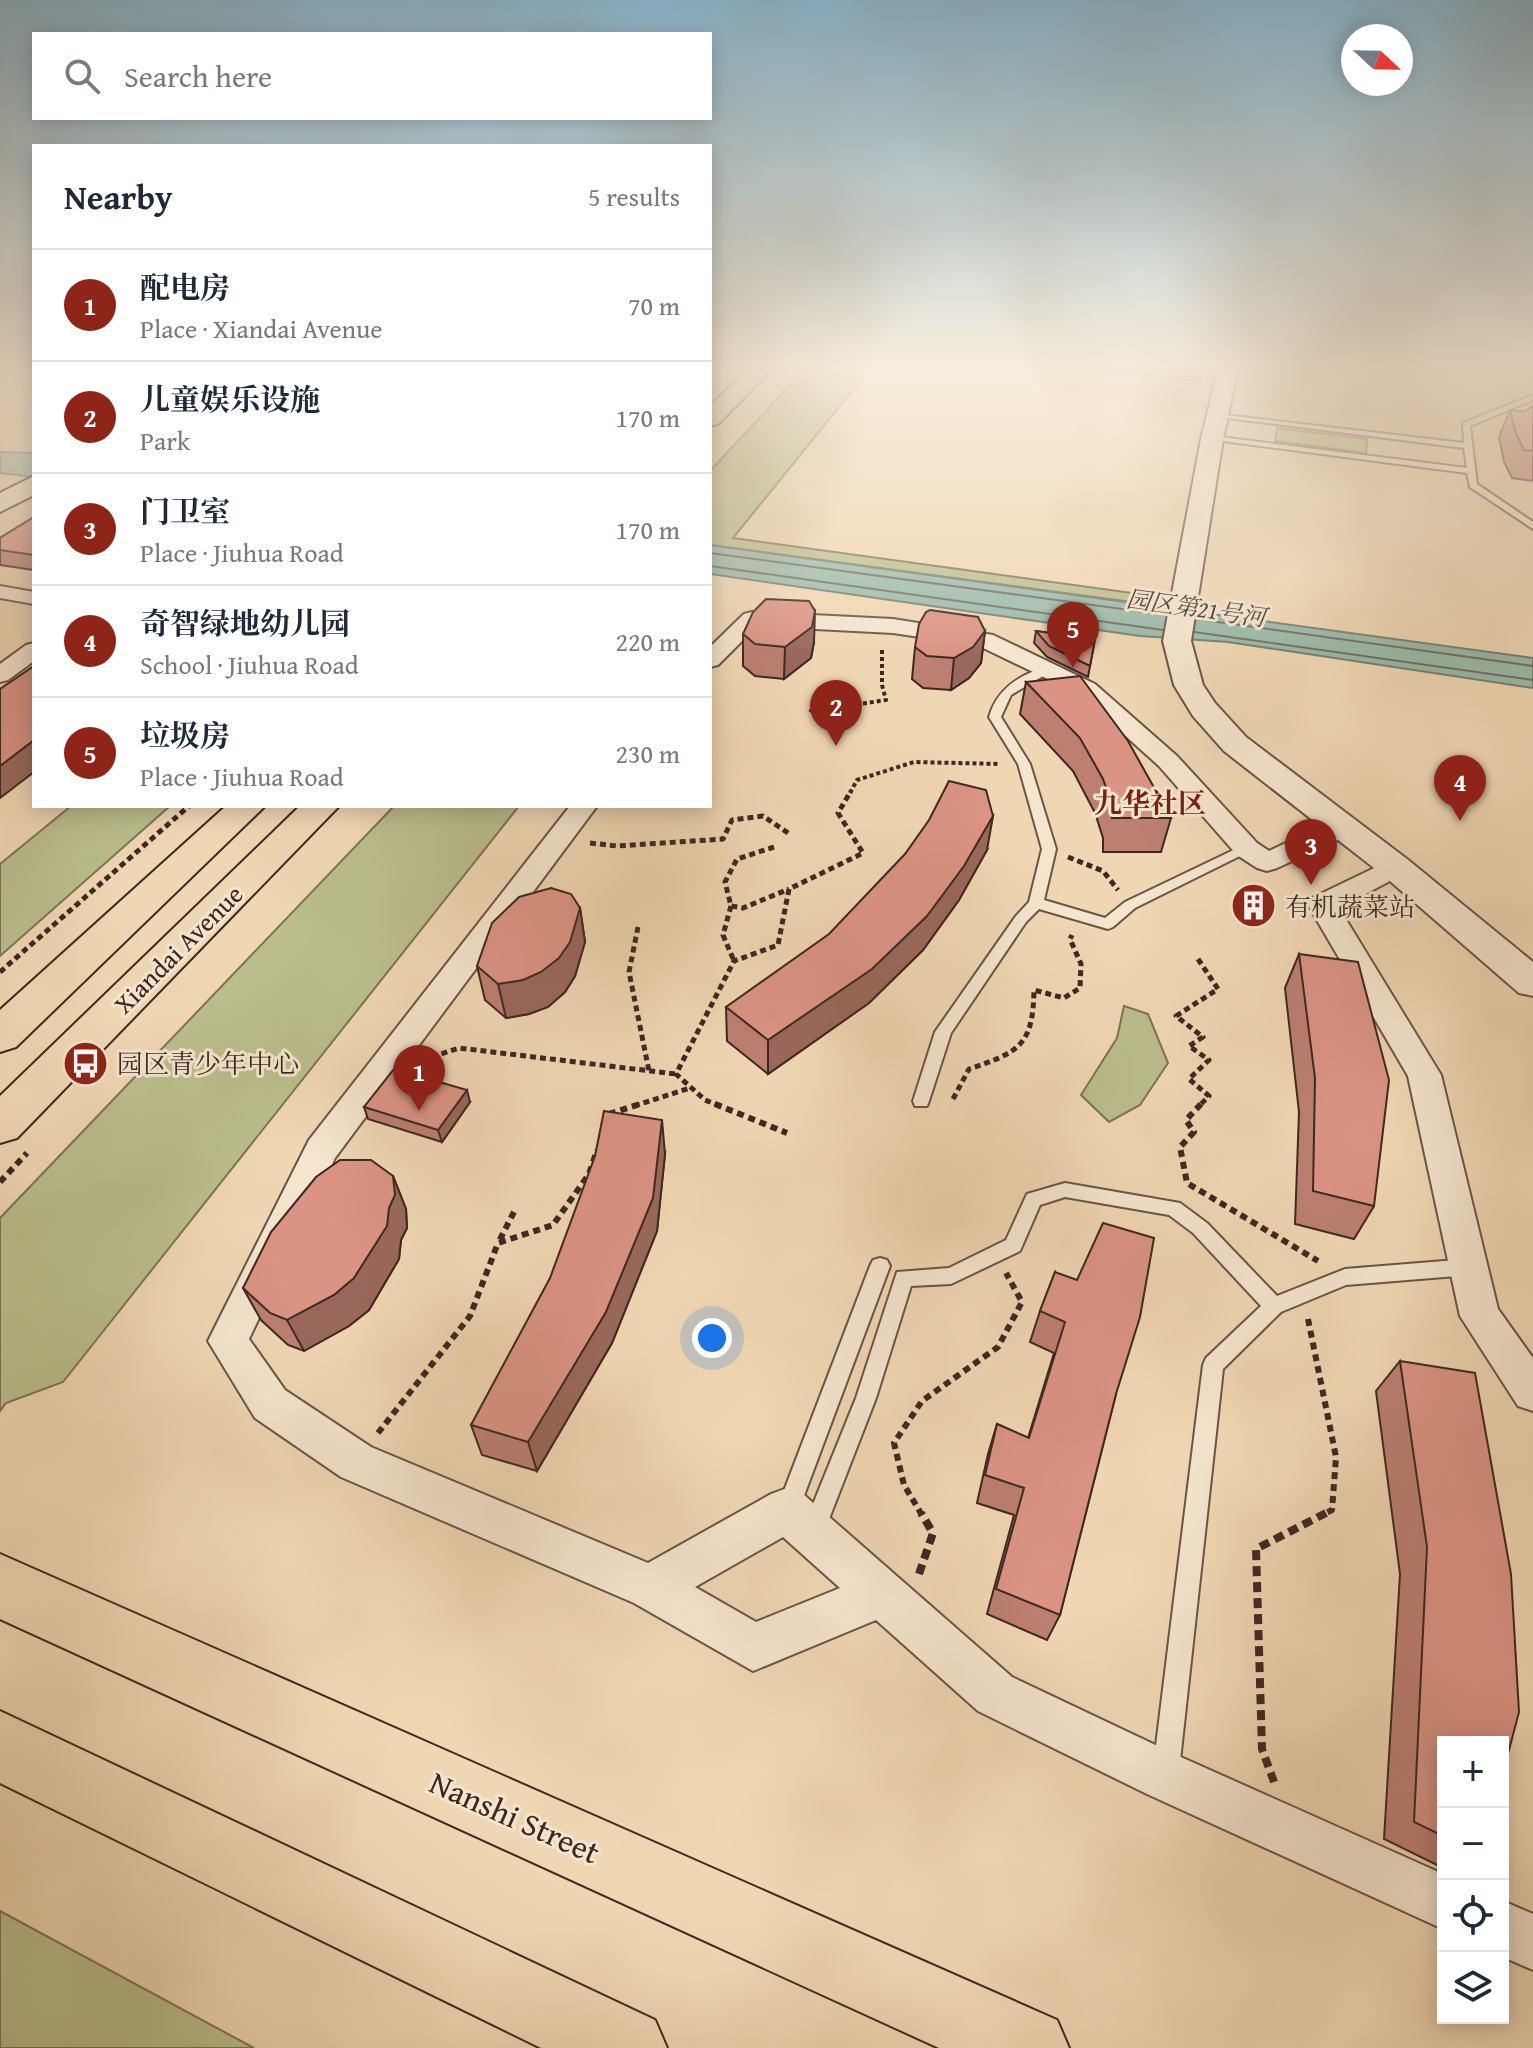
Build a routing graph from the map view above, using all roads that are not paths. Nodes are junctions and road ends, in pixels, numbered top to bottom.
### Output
1 (1208, 465) edge
2 (1433, 465) edge
3 (1471, 465) edge
4 (1472, 471) junction
5 (20, 479) edge
6 (0, 504) edge
7 (1533, 526) edge
8 (0, 592) edge
9 (32, 598) edge
10 (32, 651) edge
11 (712, 658) edge
12 (1046, 670) junction
13 (0, 675) edge
14 (245, 808) edge
15 (319, 808) edge
16 (582, 808) edge
17 (1343, 827) junction
18 (1247, 849) junction
19 (1395, 867) junction
20 (1036, 903) junction
21 (1533, 983) edge
22 (0, 1036) edge
23 (921, 1101) dead end
24 (0, 1125) edge
25 (880, 1266) dead end
26 (1469, 1267) junction
27 (1274, 1306) junction
28 (1533, 1392) edge
29 (800, 1521) junction
30 (0, 1586) edge
31 (650, 1587) junction
32 (894, 1605) junction
33 (0, 1746) edge
34 (1165, 1776) junction
35 (1437, 1899) edge
36 (1509, 1932) edge
37 (1533, 1942) edge
38 (627, 2048) edge
39 (1029, 2048) edge

1 - 17 street
2 - 4 lane
3 - 4 lane
4 - 7 lane
5 - 6 main road
8 - 9 street
10 - 13 street
11 - 12 street
12 - 18 street
12 - 20 lane
14 - 22 main road
15 - 24 main road, Xiandai Avenue
16 - 31 street
17 - 18 street
17 - 19 street
18 - 20 lane
19 - 21 street
19 - 26 street
20 - 23 lane
25 - 29 lane
26 - 27 lane
26 - 28 street
27 - 29 lane
27 - 34 lane
29 - 31 street
29 - 32 street
30 - 39 main road, Nanshi Street
31 - 32 street
32 - 34 street
33 - 38 main road
34 - 35 street
36 - 37 street

